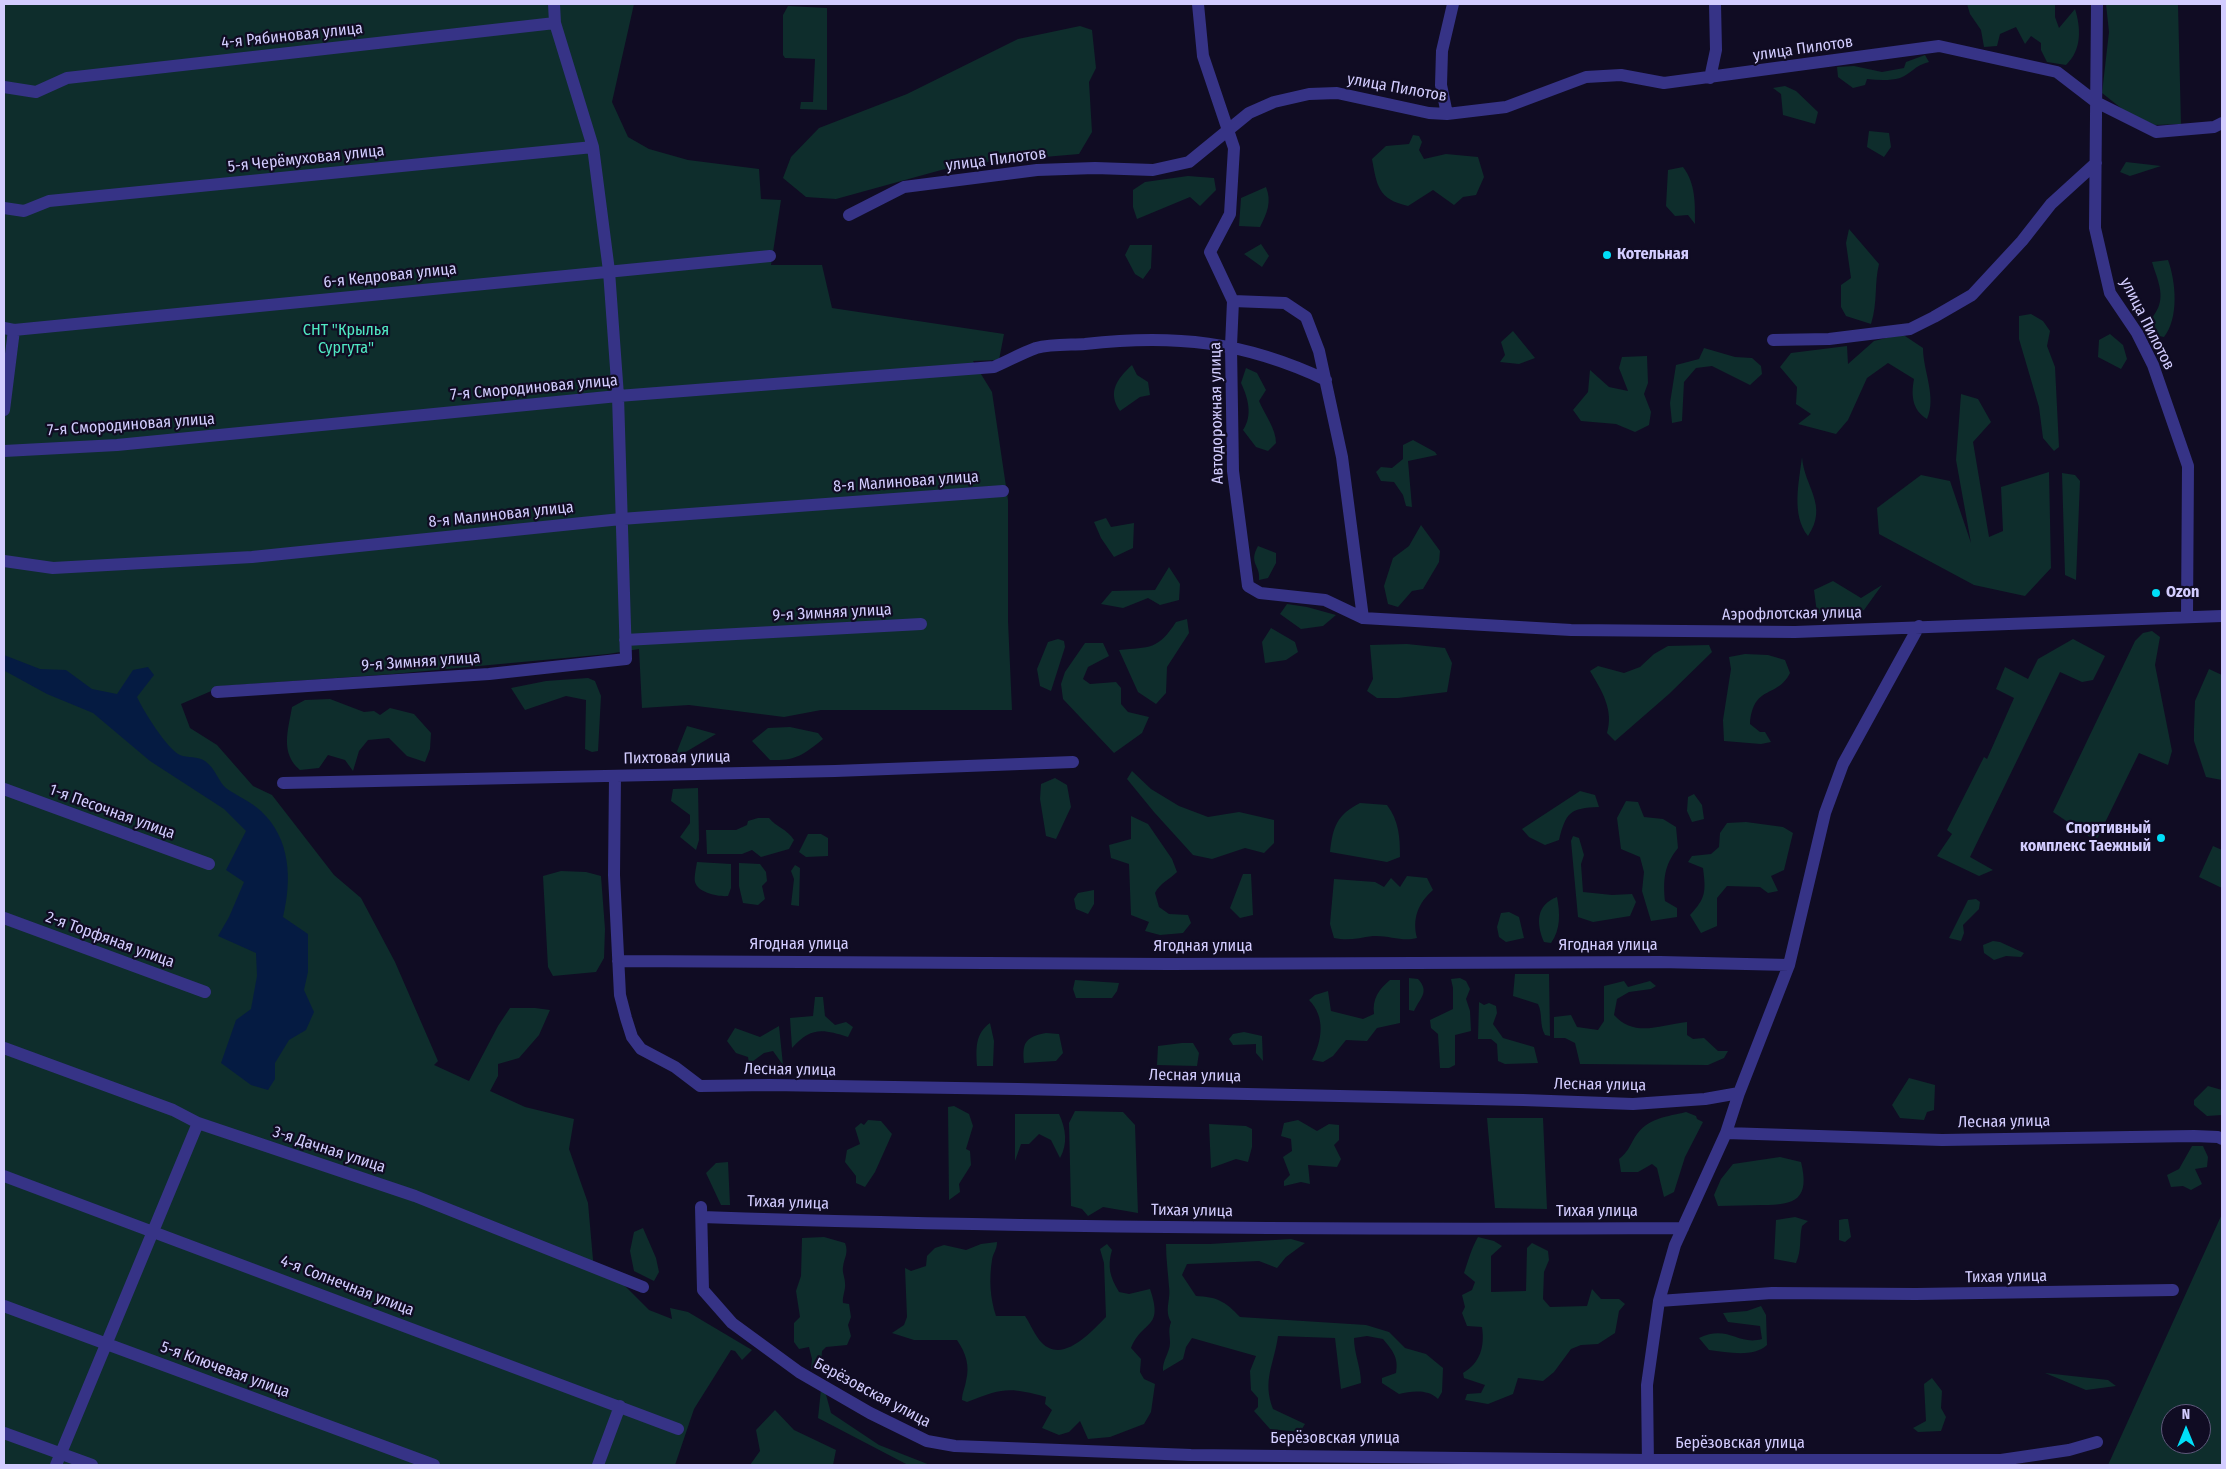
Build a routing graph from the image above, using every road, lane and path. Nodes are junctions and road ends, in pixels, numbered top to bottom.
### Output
1 (554, 4) edge
2 (1198, 4) edge
3 (1453, 4) edge
4 (1714, 4) edge
5 (2097, 4) edge
6 (555, 23) junction
7 (1710, 78) junction
8 (4, 87) edge
9 (2096, 102) junction
10 (1447, 114) junction
11 (2222, 123) edge
12 (1229, 127) junction
13 (593, 147) junction
14 (2096, 163) junction
15 (4, 208) edge
16 (849, 214) dead end
17 (770, 256) dead end
18 (609, 271) junction
19 (1233, 302) junction
20 (9, 329) edge
21 (1773, 340) dead end
22 (1230, 346) junction
23 (1326, 380) junction
24 (618, 396) junction
25 (4, 410) edge
26 (4, 451) edge
27 (1003, 491) dead end
28 (621, 519) junction
29 (4, 561) edge
30 (2187, 616) junction
31 (2222, 616) edge
32 (1363, 618) junction
33 (921, 624) dead end
34 (1919, 626) junction
35 (625, 640) junction
36 (218, 692) dead end
37 (1073, 762) dead end
38 (615, 776) junction
39 (282, 783) dead end
40 (4, 789) edge
41 (209, 864) dead end
42 (4, 918) edge
43 (618, 961) junction
44 (1788, 965) junction
45 (205, 992) dead end
46 (4, 1048) edge
47 (1738, 1093) junction
48 (198, 1123) junction
49 (1726, 1134) junction
50 (2222, 1139) edge
51 (4, 1176) edge
52 (702, 1212) joint
53 (1683, 1228) junction
54 (152, 1230) junction
55 (643, 1287) dead end
56 (2173, 1290) dead end
57 (1658, 1301) junction
58 (4, 1306) edge
59 (105, 1344) junction
60 (620, 1406) junction
61 (678, 1429) dead end
62 (4, 1433) edge
63 (2097, 1442) dead end
64 (58, 1459) edge
65 (1648, 1463) edge
66 (92, 1465) edge
67 (434, 1465) edge
68 (598, 1465) edge

1 - 6 street
2 - 12 street
3 - 10 street
4 - 7 street
5 - 9 street
6 - 8 street, 4-я Рябиновая улица
6 - 13 street
7 - 9 street, улица Пилотов
7 - 10 street, улица Пилотов
9 - 11 street, улица Пилотов
9 - 14 street, улица Пилотов
10 - 12 street, улица Пилотов
12 - 16 street, улица Пилотов
12 - 19 street, Автодорожная улица
13 - 15 street, 5-я Черёмуховая улица
13 - 18 street
14 - 21 street
14 - 30 street, улица Пилотов
17 - 18 street, 6-я Кедровая улица
18 - 20 street, 6-я Кедровая улица
18 - 24 street
19 - 22 street, Автодорожная улица
19 - 23 street
20 - 25 street
22 - 23 street, 7-я Смородиновая улица
22 - 24 street, 7-я Смородиновая улица
22 - 32 street, Автодорожная улица
23 - 32 street
24 - 26 street, 7-я Смородиновая улица
24 - 28 street
27 - 28 street, 8-я Малиновая улица
28 - 29 street, 8-я Малиновая улица
28 - 35 street
30 - 31 street, Аэрофлотская улица
30 - 34 street, Аэрофлотская улица
32 - 34 street, Аэрофлотская улица
33 - 35 street, 9-я Зимняя улица
34 - 44 street
35 - 36 street, 9-я Зимняя улица
37 - 38 street, Пихтовая улица
38 - 39 street, Пихтовая улица
38 - 43 street, Лесная улица
40 - 41 street, 1-я Песочная улица
42 - 45 street, 2-я Торфяная улица
43 - 44 street, Ягодная улица
43 - 47 street, Лесная улица
44 - 47 street
46 - 48 street, 3-я Дачная улица
47 - 49 street
48 - 54 street
48 - 55 street, 3-я Дачная улица
49 - 50 street, Лесная улица
49 - 53 street
51 - 54 street, 4-я Солнечная улица
52 - 53 street, Тихая улица
52 - 65 street, Берёзовская улица
53 - 57 street
54 - 59 street
54 - 60 street, 4-я Солнечная улица
56 - 57 street, Тихая улица
57 - 65 street
58 - 59 street, 5-я Ключевая улица
59 - 64 street
59 - 67 street, 5-я Ключевая улица
60 - 61 street, 4-я Солнечная улица
60 - 68 street
62 - 64 street
63 - 65 street, Берёзовская улица
64 - 66 street

